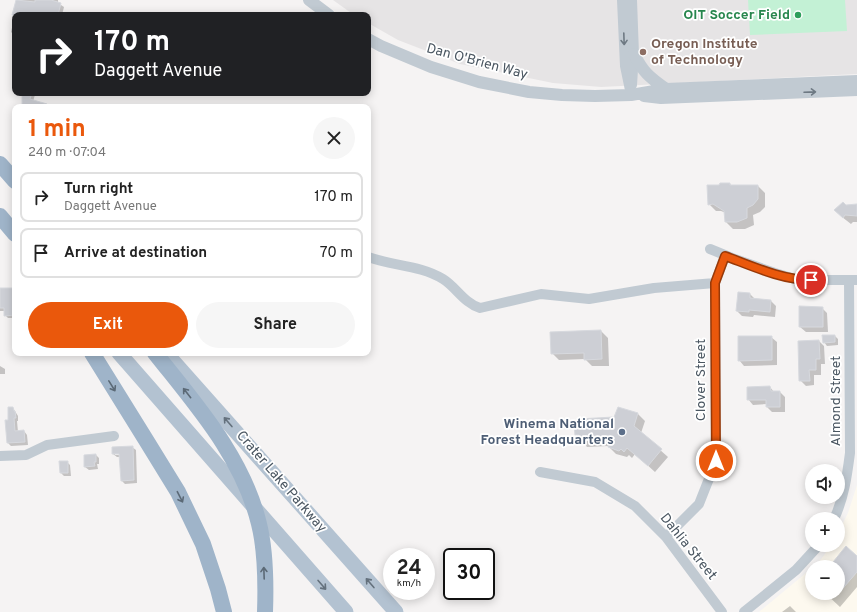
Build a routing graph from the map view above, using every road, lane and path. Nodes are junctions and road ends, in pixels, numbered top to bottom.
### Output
1 (309, 0) edge
2 (622, 0) edge
3 (632, 0) edge
4 (325, 12) edge
5 (371, 41) edge
6 (634, 54) junction
7 (857, 80) edge
8 (666, 89) junction
9 (857, 90) edge
10 (631, 95) junction
11 (0, 164) edge
12 (12, 178) edge
13 (0, 216) edge
14 (12, 231) edge
15 (710, 249) dead end
16 (725, 256) junction
17 (371, 258) edge
18 (853, 280) edge
19 (715, 283) junction
20 (94, 356) edge
21 (122, 356) edge
22 (157, 356) edge
23 (169, 356) edge
24 (114, 436) dead end
25 (0, 456) edge
26 (540, 472) dead end
27 (837, 512) edge
28 (666, 537) junction
29 (813, 552) edge
30 (224, 612) edge
31 (265, 612) edge
32 (346, 612) edge
33 (396, 612) edge
34 (722, 612) edge
35 (744, 612) edge

1 - 4 street
2 -> 10 street
3 - 6 street
5 - 10 street, Dan O'Brien Way
6 - 8 street
6 - 10 street
7 - 8 street, Dan O'Brien Way
8 - 10 street, Dan O'Brien Way
10 -> 9 street, Dan O'Brien Way
11 - 12 highway
13 - 14 highway
15 - 16 street
16 - 18 street
16 - 19 street, Clover Street
17 - 19 street
18 - 27 street, Almond Street
19 - 28 street, Clover Street
20 -> 30 highway
21 -> 32 main road
31 -> 22 highway
33 -> 23 main road, Crater Lake Parkway
24 - 25 street
26 - 28 street, Dahlia Street
28 - 34 street, Dahlia Street
29 - 35 street

